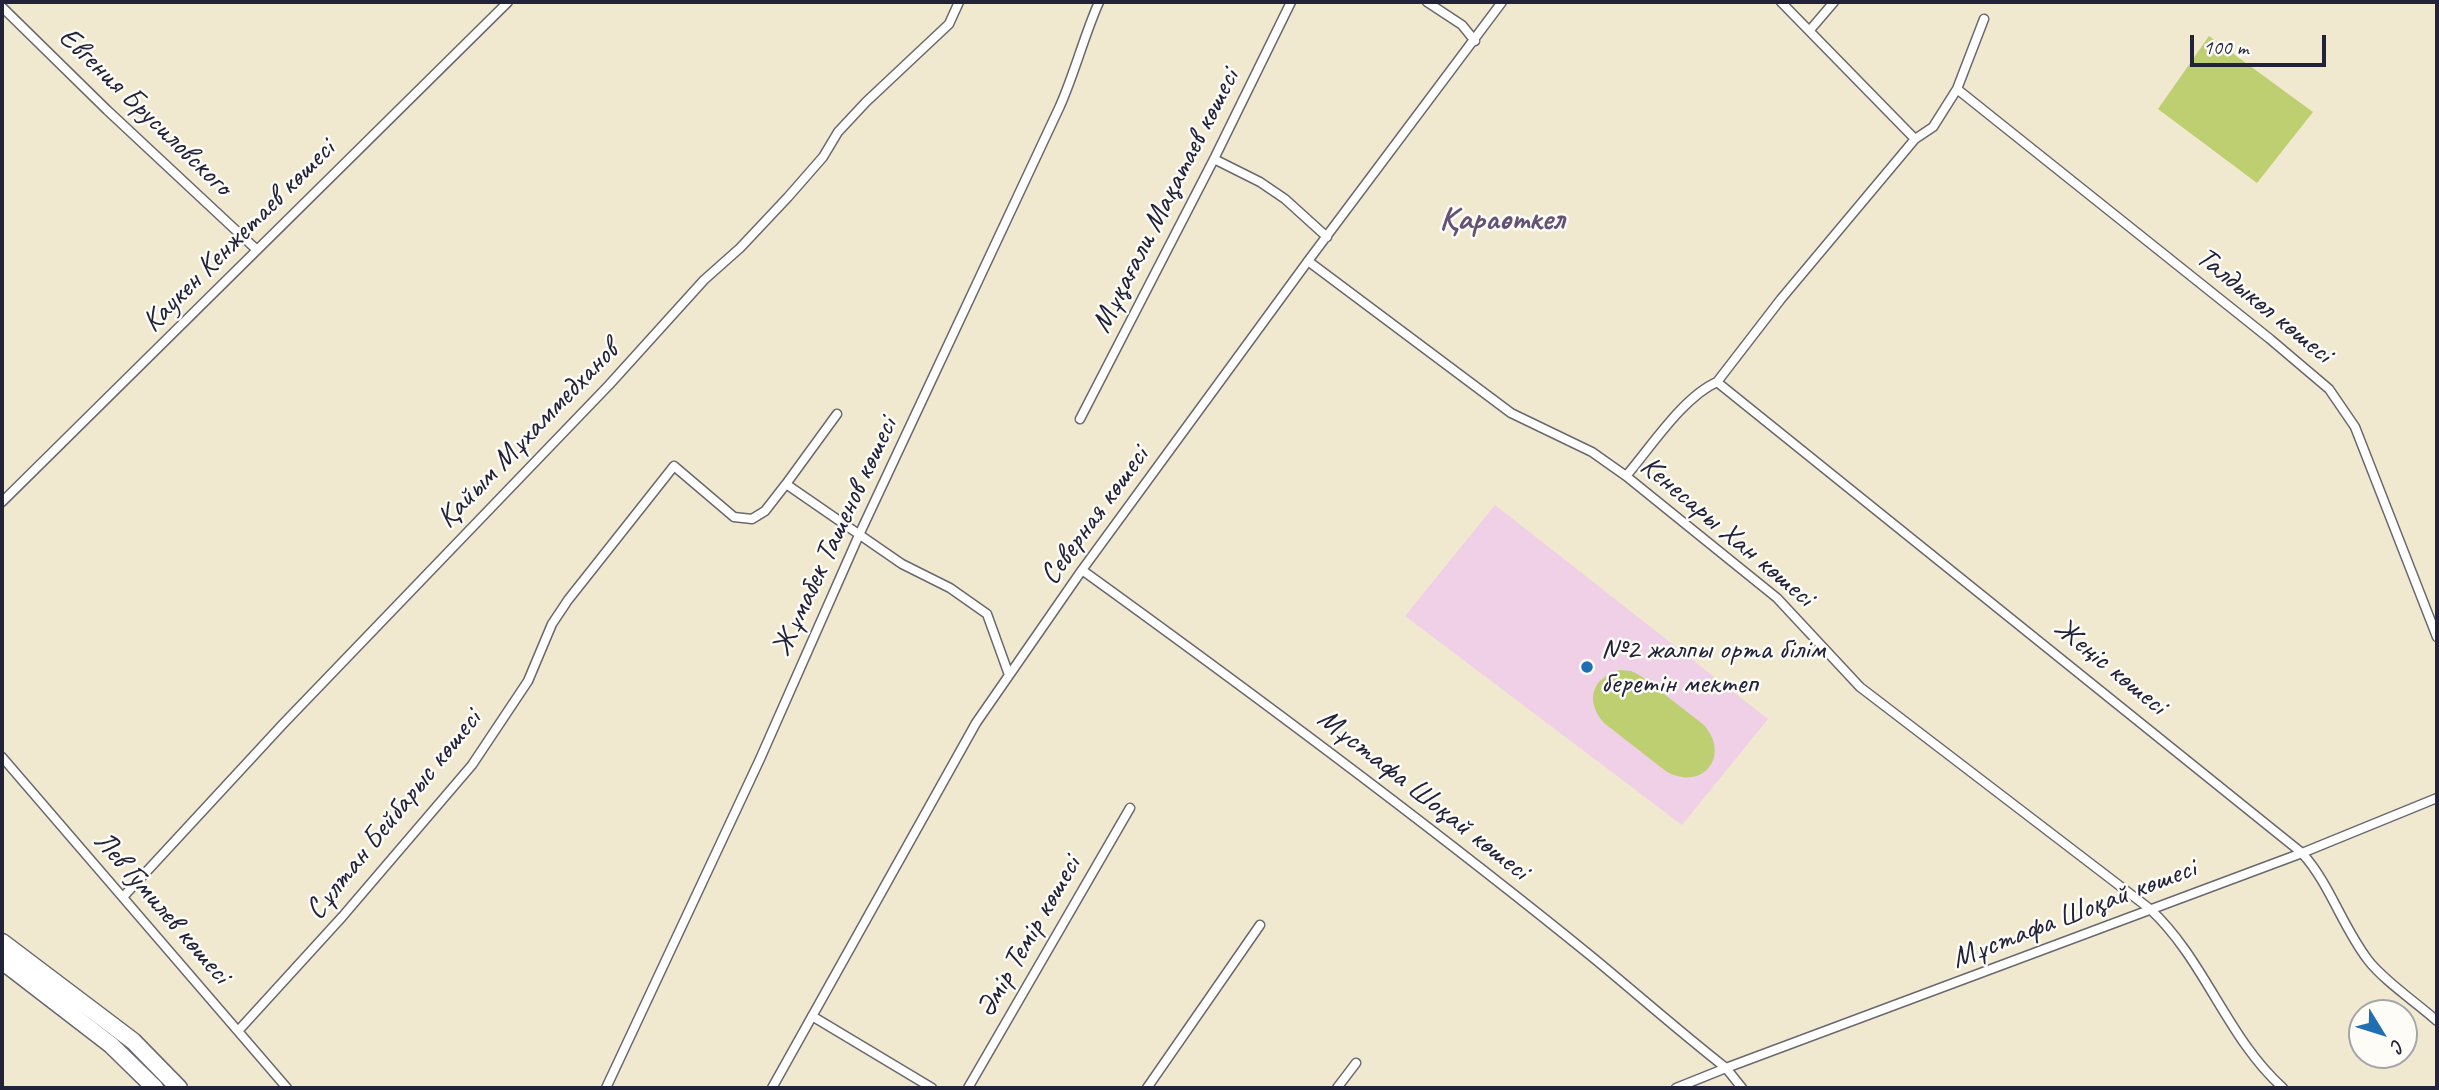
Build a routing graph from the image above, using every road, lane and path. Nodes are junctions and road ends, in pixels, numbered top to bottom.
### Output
1 (508, 2) edge
2 (960, 2) edge
3 (1099, 2) edge
4 (1291, 2) edge
5 (1427, 2) edge
6 (1502, 2) edge
7 (1781, 2) edge
8 (1834, 2) edge
9 (2, 7) edge
10 (1984, 19) dead end
11 (1810, 30) junction
12 (1475, 41) junction
13 (1957, 89) junction
14 (1915, 139) junction
15 (1214, 159) junction
16 (1327, 237) junction
17 (257, 250) junction
18 (1308, 261) junction
19 (1717, 382) junction
20 (837, 414) dead end
21 (1080, 419) dead end
22 (1626, 476) junction
23 (786, 484) junction
24 (2, 502) edge
25 (859, 535) junction
26 (1082, 570) junction
27 (2437, 637) edge
28 (1009, 675) junction
29 (2, 757) edge
30 (2437, 798) edge
31 (1130, 808) dead end
32 (2302, 853) junction
33 (123, 897) junction
34 (2150, 909) junction
35 (1261, 925) dead end
36 (2, 942) edge
37 (2, 961) edge
38 (812, 1016) junction
39 (2437, 1021) edge
40 (238, 1031) junction
41 (1356, 1063) dead end
42 (1726, 1068) junction
43 (155, 1088) edge
44 (178, 1088) edge
45 (287, 1088) edge
46 (606, 1088) edge
47 (772, 1088) edge
48 (932, 1088) edge
49 (968, 1088) edge
50 (1147, 1088) edge
51 (1337, 1088) edge
52 (1676, 1088) edge
53 (1742, 1088) edge
54 (2283, 1088) edge

1 - 17 street, Каукен Кенжетаев көшесі
2 - 33 street, Қайым Мұхаммедханов
3 - 25 street, Жұмабек Ташенов көшесі
4 - 15 street, Мұқағали Мақатаев көшесі
5 - 12 street
6 - 12 street, Северная көшесі
7 - 11 street
8 - 11 street
9 - 17 street, Евгения Брусиловского
10 - 13 street
11 - 14 street
12 - 16 street, Северная көшесі
13 - 14 street
13 - 27 street, Талдыкөл көшесі
14 - 19 street
15 - 16 street
15 - 21 street, Мұқағали Мақатаев көшесі
16 - 18 street, Северная көшесі
17 - 24 street, Каукен Кенжетаев көшесі
18 - 22 street, Кенесары Хан көшесі
18 - 26 street, Северная көшесі
19 - 22 street
19 - 32 street, Жеңіс көшесі
20 - 23 street
22 - 34 street, Кенесары Хан көшесі
23 - 25 street
23 - 40 street, Сұлтан Бейбарыс көшесі
25 - 28 street
25 - 46 street, Жұмабек Ташенов көшесі
26 - 28 street, Северная көшесі
26 - 42 street, Мұстафа Шоқай көшесі
28 - 38 street, Северная көшесі
29 - 33 street, Лев Гумилев көшесі
30 - 32 street, Мұстафа Шоқай көшесі
31 - 49 street, Әмір Темір көшесі
32 - 34 street, Мұстафа Шоқай көшесі
32 - 39 street, Жеңіс көшесі
33 - 40 street, Лев Гумилев көшесі
34 - 42 street, Мұстафа Шоқай көшесі
34 - 54 street, Кенесары Хан көшесі
35 - 50 street
36 - 44 highway
37 - 43 highway
38 - 47 street, Северная көшесі
38 - 48 street
40 - 45 street, Лев Гумилев көшесі
41 - 51 street
42 - 52 street
42 - 53 street, Мұстафа Шоқай көшесі

